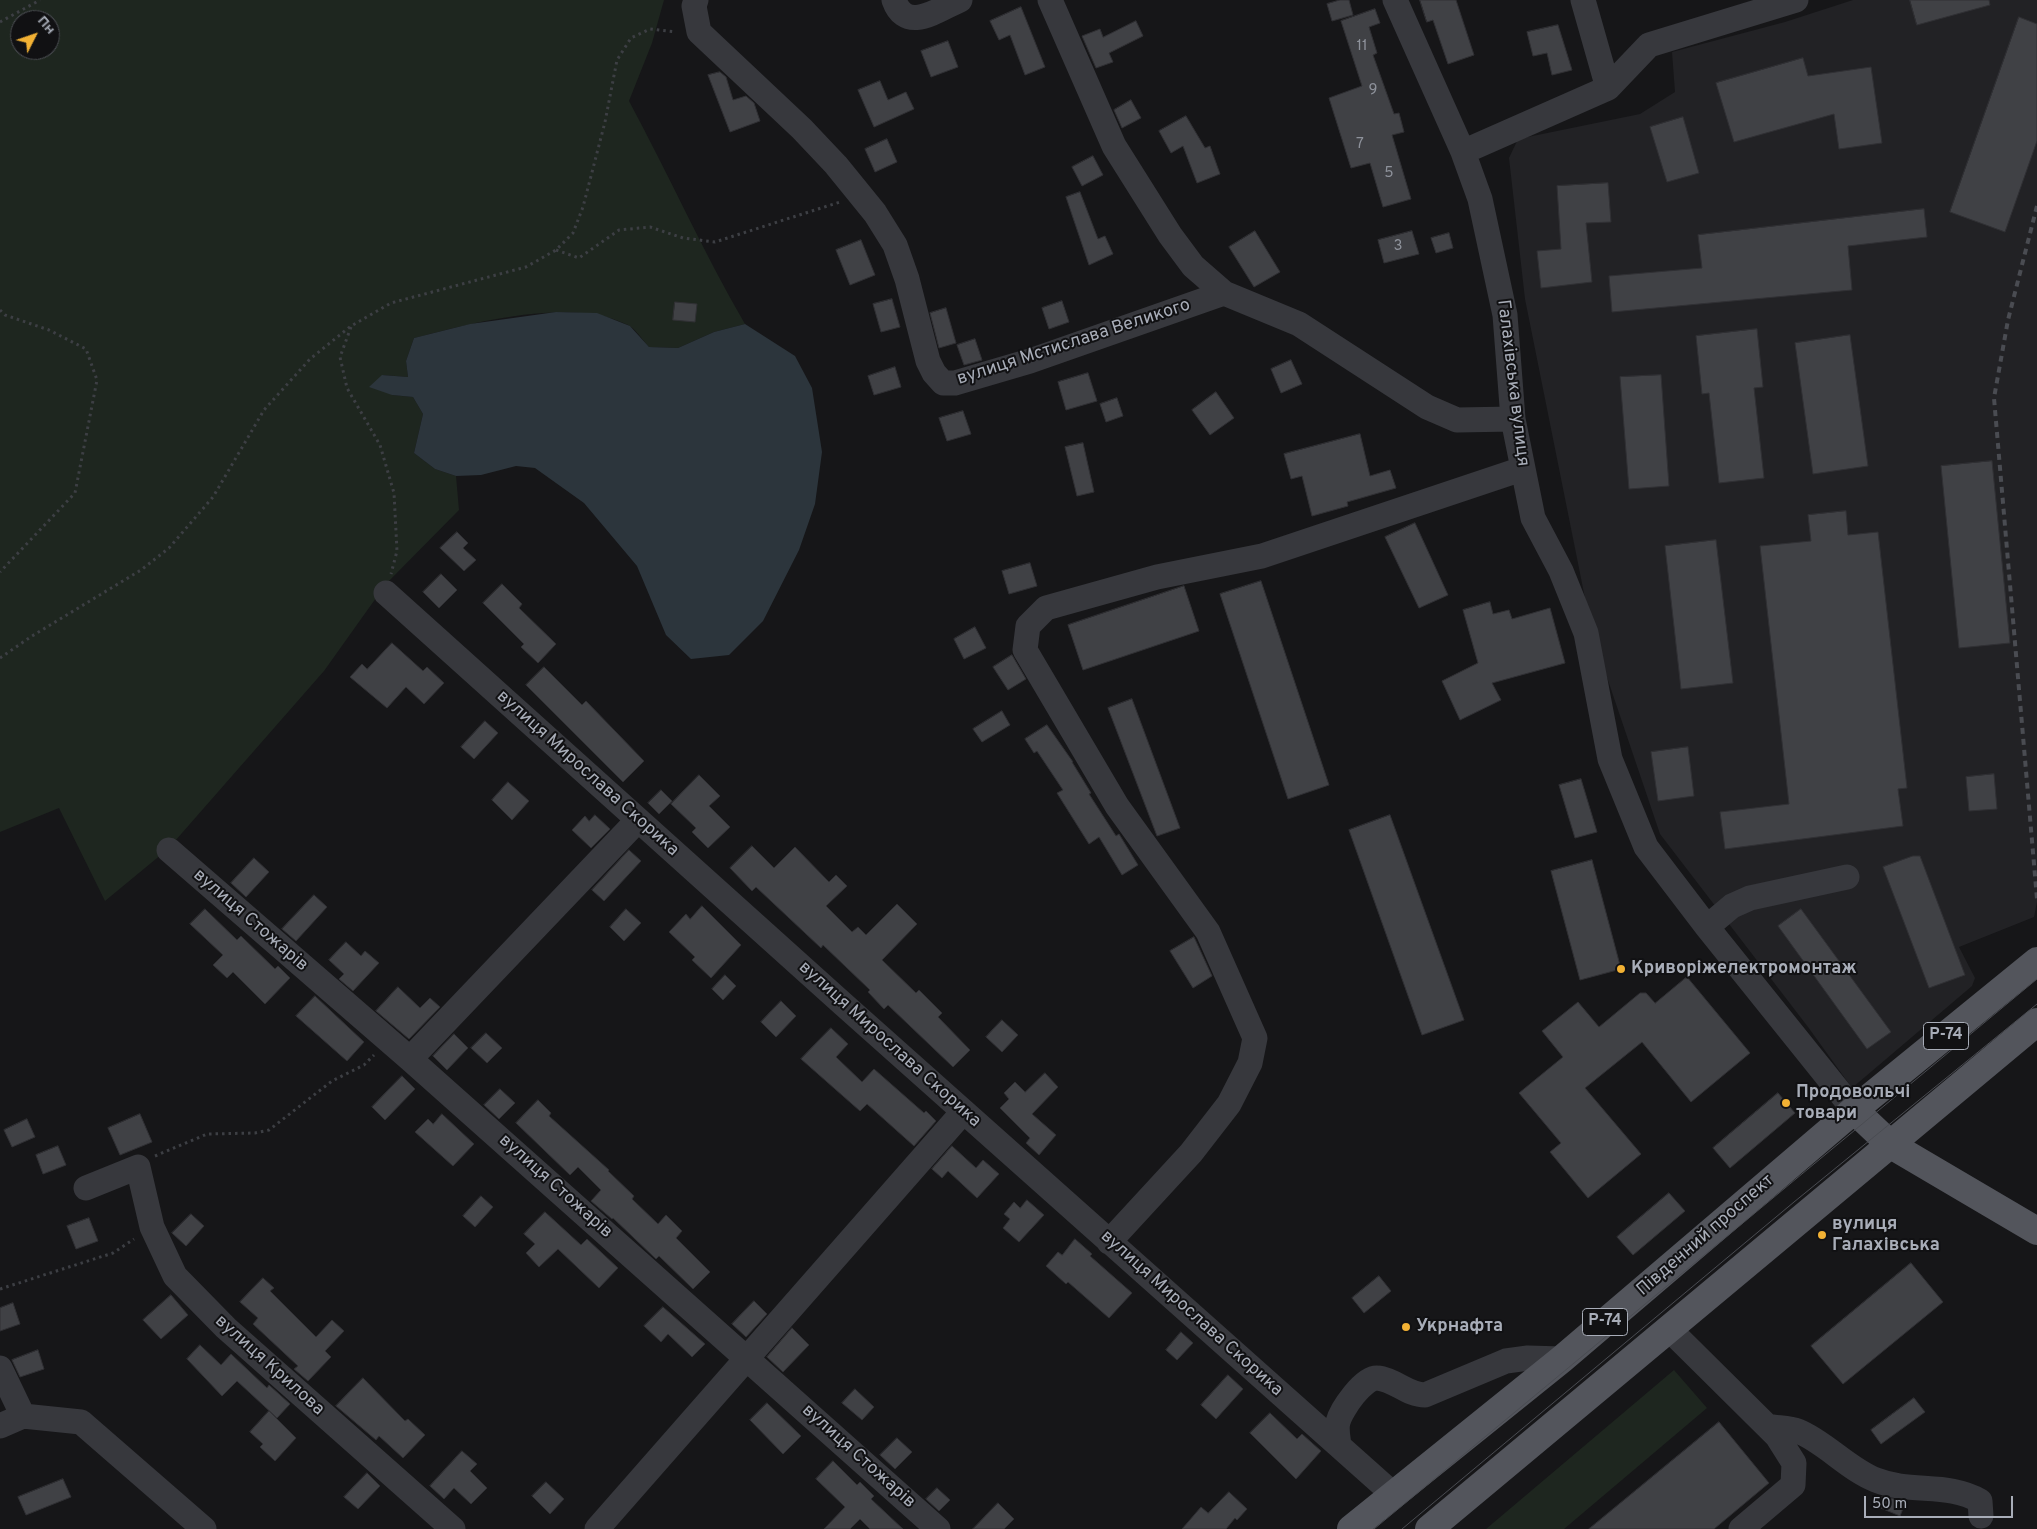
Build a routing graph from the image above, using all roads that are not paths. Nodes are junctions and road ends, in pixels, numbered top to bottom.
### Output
1 (696, 0) edge
2 (894, 0) edge
3 (960, 0) edge
4 (1050, 0) edge
5 (1395, 0) edge
6 (1583, 0) edge
7 (1796, 0) edge
8 (1759, 5) edge
9 (1608, 88) junction
10 (1463, 152) junction
11 (1224, 293) junction
12 (1513, 419) junction
13 (1522, 469) junction
14 (386, 593) road end
15 (638, 820) junction
16 (169, 850) dead end
17 (1847, 877) dead end
18 (1707, 927) junction
19 (2037, 961) edge
20 (2037, 1022) edge
21 (410, 1059) junction
22 (1854, 1110) junction
23 (963, 1112) junction
24 (1891, 1145) junction
25 (86, 1188) dead end
26 (2037, 1231) edge
27 (1109, 1242) junction
28 (1669, 1328) junction
29 (747, 1357) junction
30 (1562, 1359) junction
31 (0, 1368) edge
32 (23, 1416) junction
33 (0, 1426) edge
34 (1767, 1426) junction
35 (1339, 1445) junction
36 (1393, 1494) junction
37 (1981, 1516) dead end
38 (204, 1529) edge
39 (453, 1529) edge
40 (597, 1529) edge
41 (938, 1529) edge
42 (1351, 1529) edge
43 (1429, 1529) edge
44 (1741, 1529) edge

1 - 11 street, вулиця Мстислава Великого
2 - 3 street
4 - 11 street, вулиця Мстислава Великого
5 - 10 street, Галахівська вулиця
6 - 9 street
7 - 8 street
8 - 9 street
9 - 10 street
10 - 12 street, Галахівська вулиця
11 - 12 street, вулиця Мстислава Великого
12 - 13 street, Галахівська вулиця
13 - 18 street, Галахівська вулиця
13 - 27 street
14 - 15 street, вулиця Мирослава Скорика
15 - 21 street
15 - 23 street, вулиця Мирослава Скорика
16 - 21 street, вулиця Стожарів
17 - 18 street
18 - 22 street, Галахівська вулиця
19 - 22 main road, Південний проспект / Р-74
20 - 24 main road, Р-74
21 - 29 street, вулиця Стожарів
22 - 24 main road
22 - 30 main road, Південний проспект / Р-74
23 - 27 street, вулиця Мирослава Скорика
23 - 29 street
24 - 26 main road
24 - 28 main road, Р-74
25 - 39 street, вулиця Крилова
27 - 35 street, вулиця Мирослава Скорика
28 - 34 street
28 - 43 main road, Р-74
29 - 40 street
29 - 41 street, вулиця Стожарів
30 - 35 street
30 - 36 main road, Південний проспект / Р-74
31 - 32 street
32 - 33 street
32 - 38 street
34 - 37 street
34 - 44 street
35 - 36 street, вулиця Мирослава Скорика
36 - 42 main road, Південний проспект / Р-74

